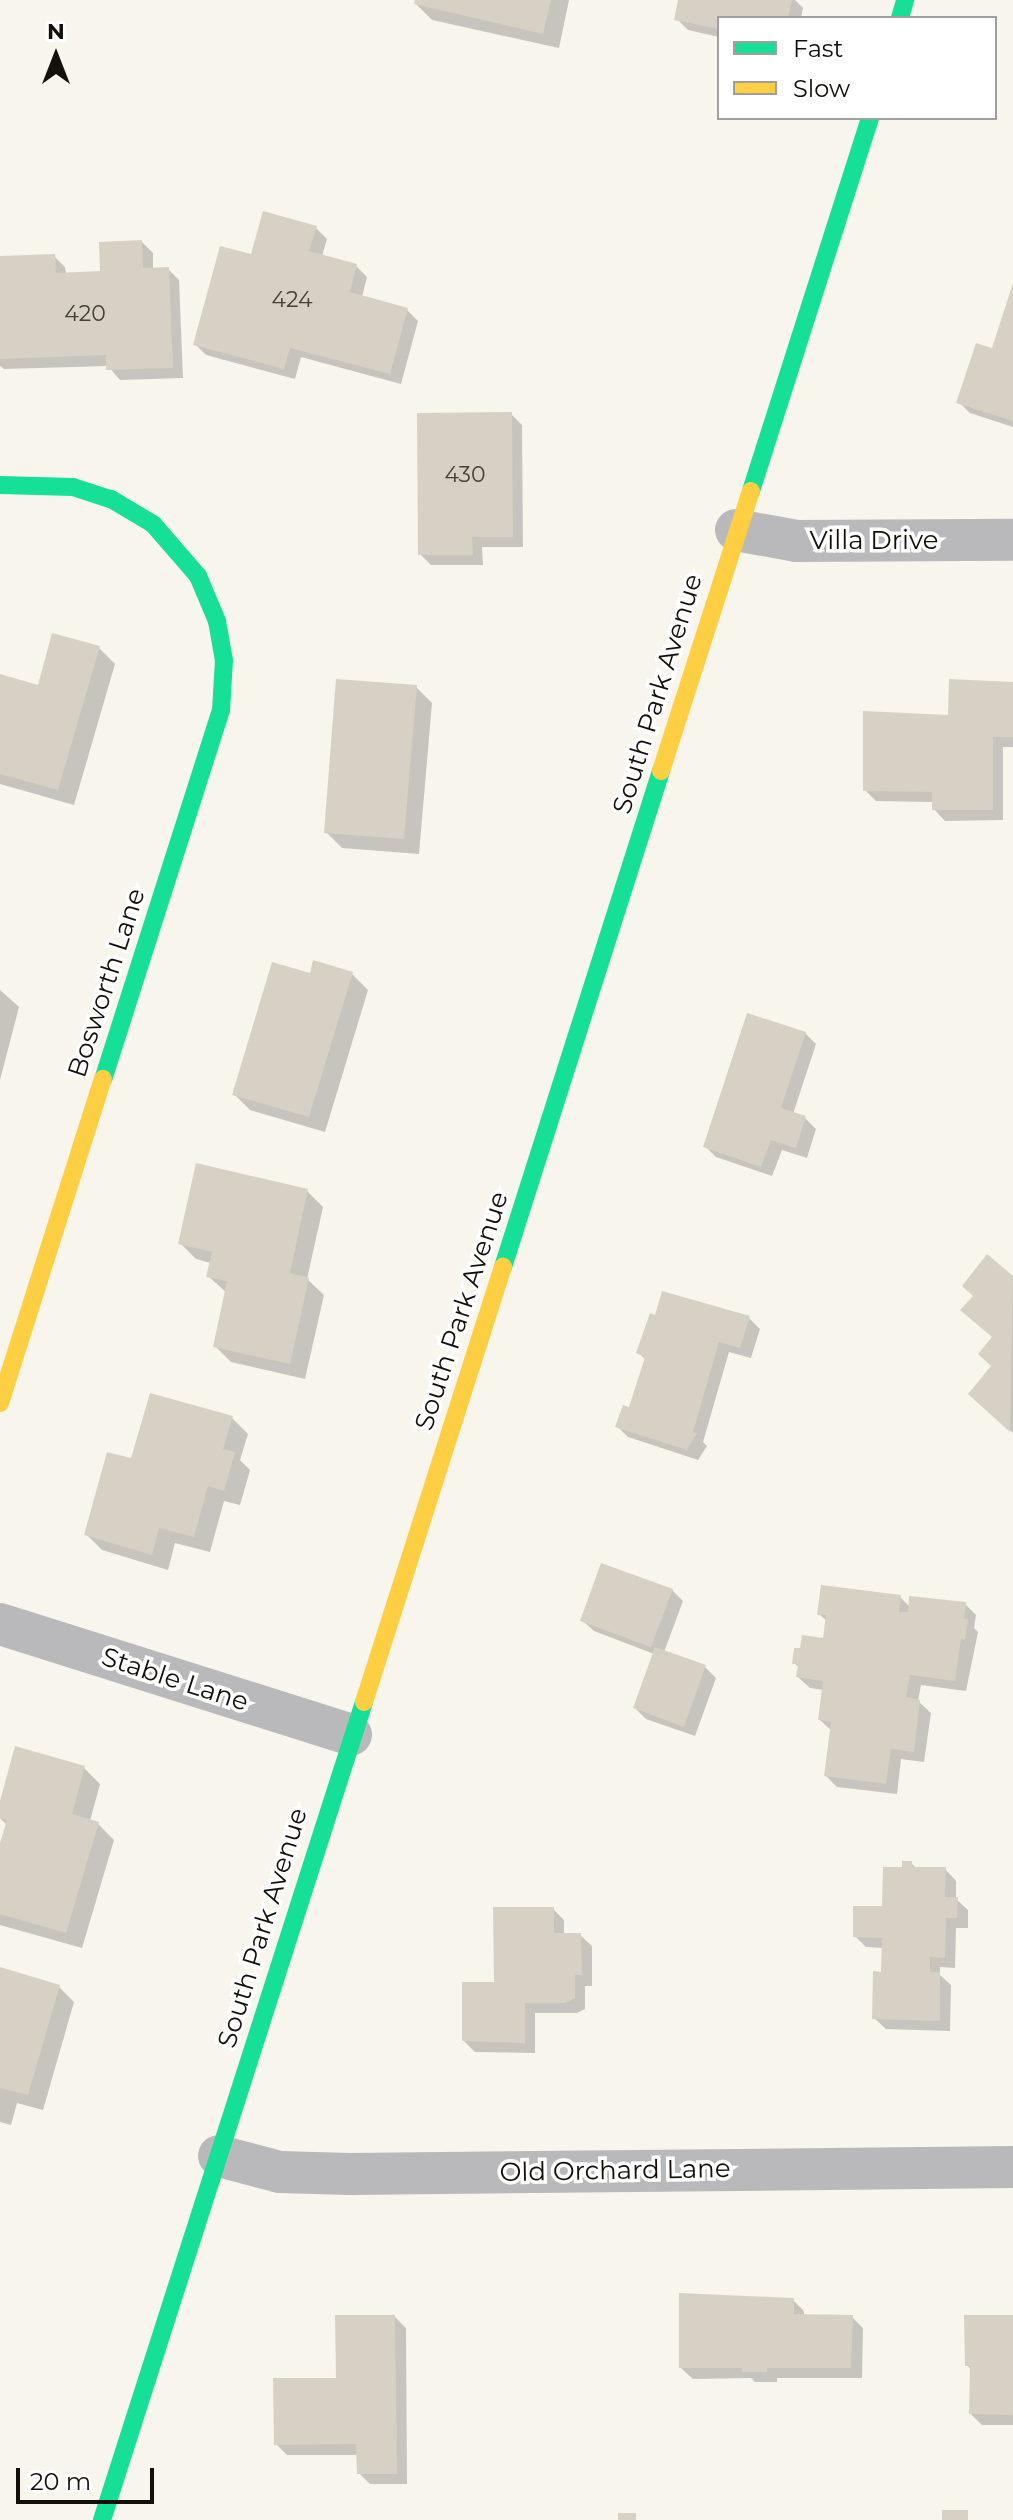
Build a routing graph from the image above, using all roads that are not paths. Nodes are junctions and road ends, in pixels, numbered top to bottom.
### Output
1 (869, 120) edge
2 (0, 485) edge
3 (736, 530) junction
4 (1013, 540) edge
5 (0, 1403) edge
6 (0, 1624) edge
7 (351, 1735) junction
8 (219, 2156) junction
9 (1013, 2167) edge
10 (102, 2520) edge

1 - 3 main road, South Park Avenue
2 - 5 main road, Bosworth Lane
3 - 4 street, Villa Drive
3 - 7 main road, South Park Avenue
6 - 7 street, Stable Lane
7 - 8 main road, South Park Avenue
8 - 9 street, Old Orchard Lane
8 - 10 main road, South Park Avenue

